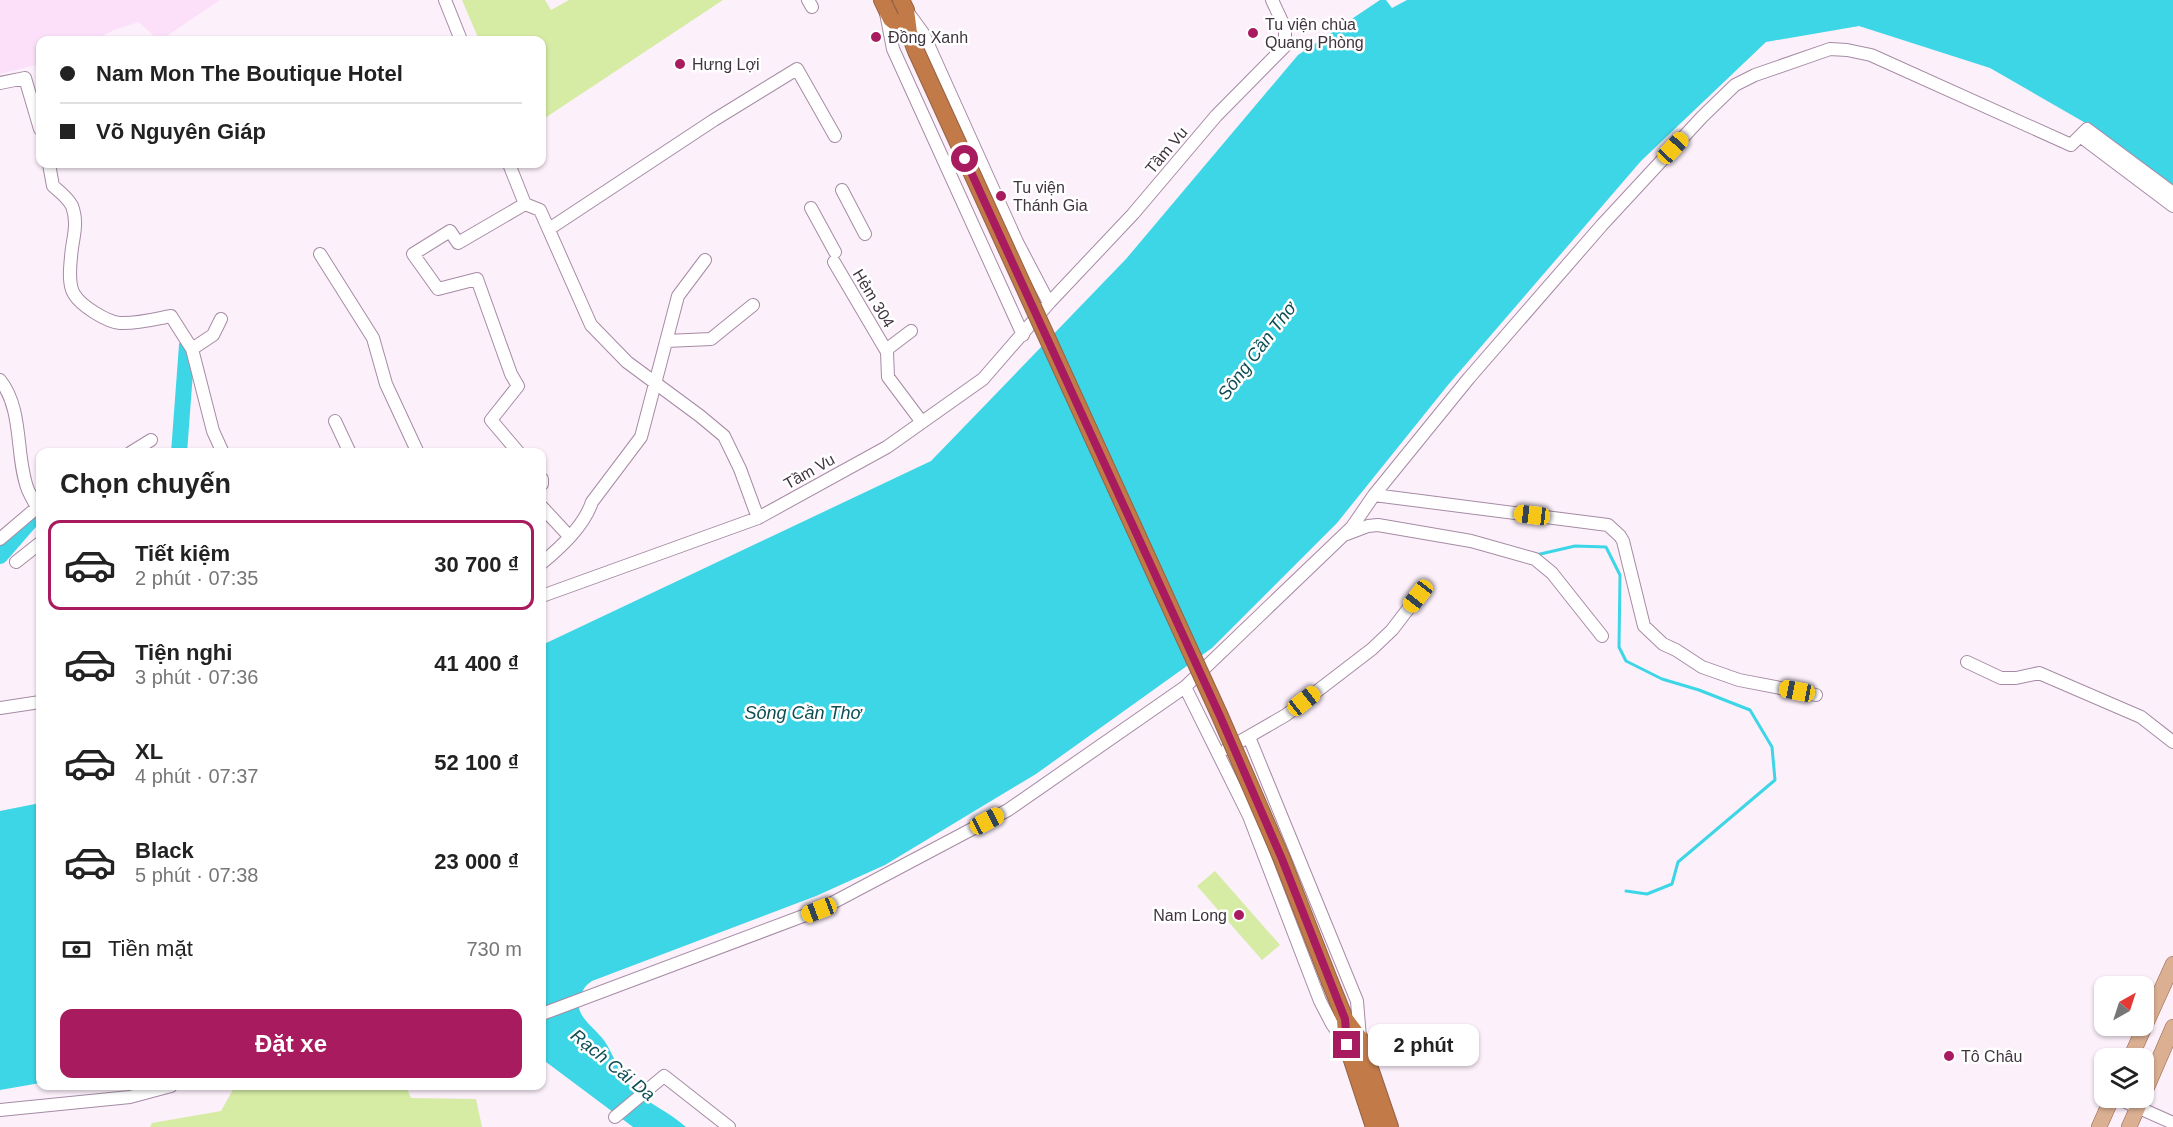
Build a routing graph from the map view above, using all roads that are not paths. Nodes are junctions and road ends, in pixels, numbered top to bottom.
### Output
1 (445, 0) edge
2 (1272, 0) edge
3 (883, 3) edge
4 (904, 5) edge
5 (909, 33) junction
6 (459, 36) edge
7 (0, 83) edge
8 (36, 115) edge
9 (836, 136) dead end
10 (2080, 136) junction
11 (50, 168) edge
12 (511, 168) edge
13 (842, 190) dead end
14 (2173, 193) edge
15 (525, 204) junction
16 (2173, 206) edge
17 (811, 208) dead end
18 (549, 230) junction
19 (865, 234) dead end
20 (320, 254) dead end
21 (705, 260) dead end
22 (1049, 303) junction
23 (753, 305) dead end
24 (220, 320) dead end
25 (911, 331) dead end
26 (1023, 335) junction
27 (666, 341) junction
28 (192, 349) junction
29 (886, 350) junction
30 (0, 380) edge
31 (655, 384) junction
32 (335, 421) dead end
33 (921, 421) junction
34 (152, 440) dead end
35 (138, 448) edge
36 (221, 448) edge
37 (348, 448) edge
38 (416, 448) edge
39 (515, 448) edge
40 (1371, 498) junction
41 (36, 502) edge
42 (36, 509) edge
43 (546, 511) edge
44 (758, 518) junction
45 (569, 536) junction
46 (1343, 536) junction
47 (0, 539) edge
48 (36, 546) edge
49 (546, 559) edge
50 (16, 562) dead end
51 (546, 595) edge
52 (1418, 596) dead end
53 (1602, 636) dead end
54 (1967, 662) dead end
55 (1185, 687) junction
56 (1816, 694) dead end
57 (36, 703) edge
58 (0, 708) edge
59 (1249, 737) junction
60 (2173, 742) edge
61 (1218, 754) junction
62 (2173, 964) edge
63 (546, 1012) edge
64 (2173, 1027) edge
65 (1353, 1042) junction
66 (2135, 1048) edge
67 (2154, 1070) edge
68 (156, 1090) edge
69 (2110, 1108) edge
70 (2137, 1108) edge
71 (2152, 1108) edge
72 (0, 1110) edge
73 (615, 1117) dead end
74 (2173, 1123) edge
75 (2103, 1126) edge
76 (729, 1127) edge
77 (1374, 1127) edge
78 (1390, 1127) edge
79 (2129, 1127) edge

1 - 6 street
2 - 22 street, Tầm Vu
3 - 5 highway
3 - 26 street
4 - 5 highway
4 - 22 street
5 - 65 highway, bridge
7 - 8 street
9 - 18 street
10 - 14 street
10 - 16 street
10 - 40 street
11 - 28 street
12 - 15 street
13 - 19 street
15 - 18 street
15 - 39 street
17 - 29 street, Hẻm 304
18 - 31 street
20 - 38 street
21 - 27 street
22 - 26 street, Tầm Vu
23 - 27 street
24 - 28 street
25 - 29 street, Hẻm 304
26 - 33 street, Tầm Vu
27 - 31 street
28 - 36 street
29 - 33 street, Hẻm 304
30 - 41 street
31 - 44 street
31 - 45 street
32 - 37 street
33 - 44 street, Tầm Vu
34 - 35 street
40 - 46 street
40 - 56 street
42 - 47 street
43 - 45 street
44 - 51 street, Tầm Vu
45 - 49 street
46 - 53 street
46 - 55 street
48 - 50 street
52 - 59 street
54 - 60 street
55 - 61 street
55 - 63 street
57 - 58 street
59 - 61 street
59 - 65 street
61 - 65 street
62 - 66 main road
64 - 67 main road
65 - 77 highway
65 - 78 highway
68 - 72 street
69 - 75 main road
70 - 79 main road
71 - 74 street
73 - 76 street

